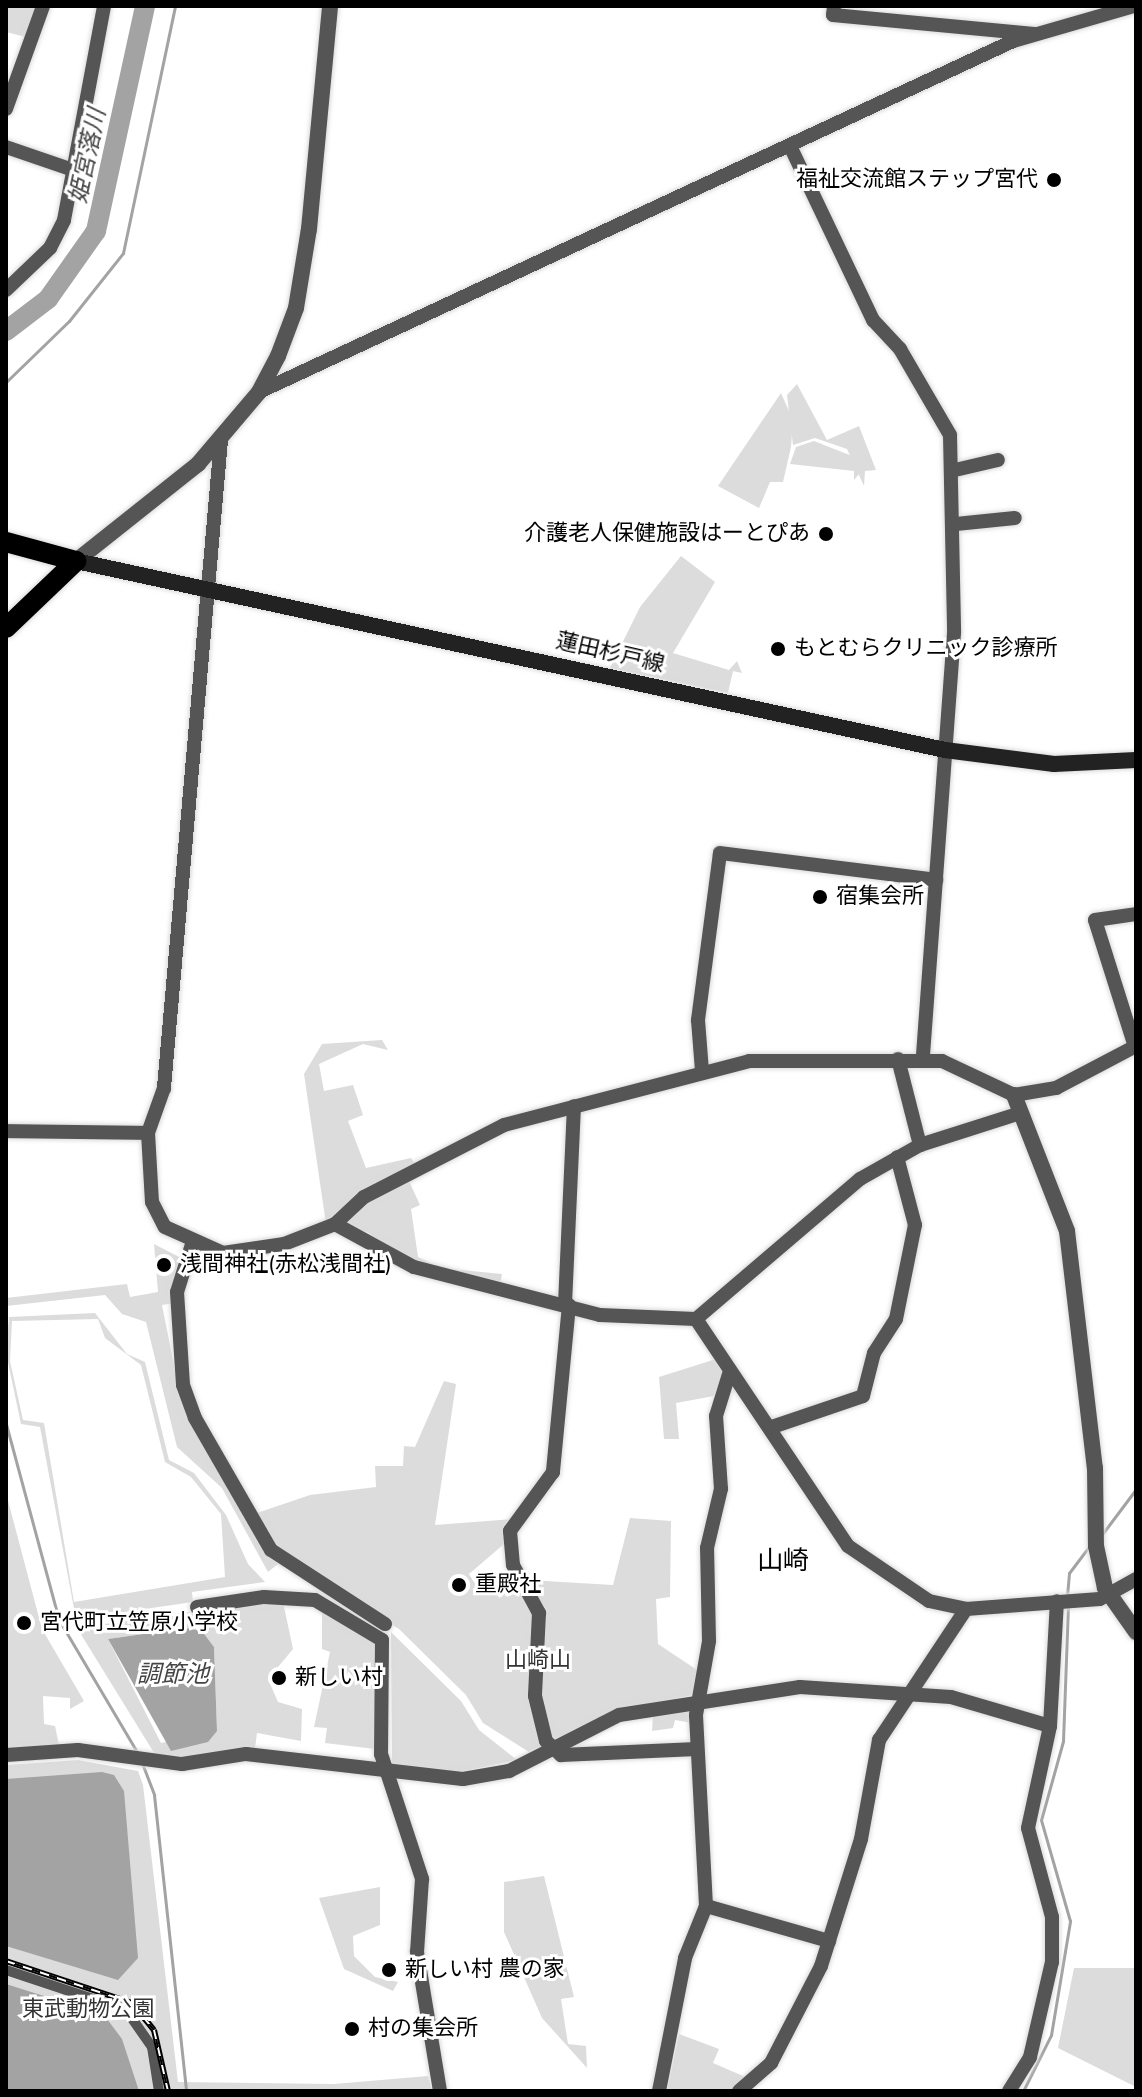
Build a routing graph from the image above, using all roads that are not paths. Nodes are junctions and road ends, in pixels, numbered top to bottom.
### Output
1 (43, 6) edge
2 (104, 6) edge
3 (330, 6) edge
4 (834, 6) edge
5 (1134, 6) edge
6 (1034, 34) junction
7 (6, 109) edge
8 (6, 147) edge
9 (791, 148) junction
10 (73, 170) junction
11 (6, 290) edge
12 (259, 392) junction
13 (221, 440) junction
14 (998, 460) dead end
15 (955, 470) junction
16 (1015, 518) dead end
17 (956, 524) junction
18 (6, 542) edge
19 (76, 561) junction
20 (210, 595) junction
21 (6, 628) edge
22 (945, 750) junction
23 (1136, 760) edge
24 (936, 880) junction
25 (1136, 914) edge
26 (1135, 1046) edge
27 (898, 1059) junction
28 (923, 1059) junction
29 (702, 1071) junction
30 (1014, 1095) junction
31 (574, 1106) junction
32 (1020, 1113) junction
33 (6, 1131) edge
34 (148, 1133) junction
35 (920, 1145) junction
36 (897, 1157) junction
37 (335, 1224) junction
38 (193, 1241) junction
39 (567, 1304) junction
40 (696, 1319) junction
41 (729, 1374) junction
42 (772, 1427) junction
43 (297, 1572) junction
44 (1136, 1579) edge
45 (1110, 1596) junction
46 (287, 1599) junction
47 (1057, 1601) junction
48 (197, 1607) dead end
49 (966, 1609) junction
50 (385, 1624) dead end
51 (1135, 1630) edge
52 (908, 1693) junction
53 (697, 1699) junction
54 (1050, 1726) junction
55 (552, 1748) junction
56 (697, 1749) junction
57 (6, 1755) edge
58 (384, 1774) junction
59 (706, 1906) junction
60 (829, 1941) junction
61 (6, 1970) edge
62 (159, 2091) edge
63 (440, 2091) edge
64 (659, 2091) edge
65 (739, 2091) edge
66 (1009, 2091) edge

1 - 7 street
2 - 10 street
3 - 12 street
4 - 6 street
5 - 6 street
6 - 9 street
8 - 10 street
9 - 12 street
9 - 15 street
10 - 11 street
12 - 13 street
13 - 19 street
13 - 20 street
14 - 15 street
15 - 17 street
16 - 17 street
17 - 22 street
18 - 19 main road
19 - 20 main road, 蓮田杉戸線
19 - 21 main road
20 - 22 main road, 蓮田杉戸線
20 - 34 street
22 - 23 main road, 蓮田杉戸線
22 - 24 street
24 - 28 street
24 - 29 street
25 - 26 street
26 - 30 street
27 - 28 street
27 - 29 street
27 - 35 street
28 - 30 street
29 - 31 street
30 - 32 street
31 - 37 street
31 - 39 street
32 - 35 street
32 - 45 street
33 - 34 street
34 - 38 street
35 - 36 street
36 - 40 street
36 - 42 street
37 - 38 street
37 - 39 street
38 - 43 street
39 - 40 street
39 - 55 street
40 - 41 street
41 - 42 street
41 - 53 street
42 - 49 street
43 - 46 street
43 - 50 street
44 - 45 street
45 - 47 street
45 - 51 street
46 - 48 street
46 - 58 street
47 - 49 street
47 - 54 street
49 - 52 street
52 - 53 street
52 - 54 street
52 - 60 street
53 - 55 street
53 - 56 street
54 - 66 street
55 - 56 street
55 - 58 street
56 - 59 street
57 - 58 street
58 - 63 street
59 - 60 street
59 - 64 street
60 - 65 street
61 - 62 street

